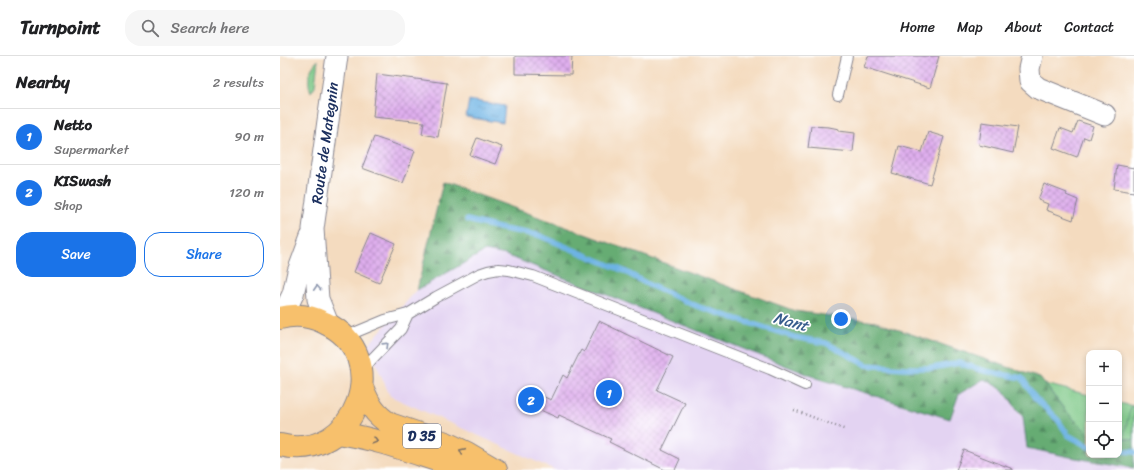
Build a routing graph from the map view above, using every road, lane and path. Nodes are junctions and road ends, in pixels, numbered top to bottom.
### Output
1 (337, 56) edge
2 (847, 56) edge
3 (1032, 56) edge
4 (838, 95) dead end
5 (1105, 115) dead end
6 (314, 229) junction
7 (408, 314) junction
8 (281, 318) edge
9 (336, 331) junction
10 (362, 380) junction
11 (805, 385) dead end
12 (794, 410) dead end
13 (846, 430) dead end
14 (337, 433) junction
15 (280, 445) edge
16 (469, 470) edge
17 (496, 470) edge

1 - 6 street, Route de Mategnin
2 - 4 lane
3 - 5 street
6 - 8 street, Route de Mategnin
9 -> 6 street, Route de Mategnin
7 - 9 lane
10 -> 7 lane
7 - 11 lane
8 - 9 main road
9 - 10 main road
10 - 14 main road
17 -> 10 main road, D 35
12 - 13 path
14 - 15 main road
14 -> 16 main road, D 35

